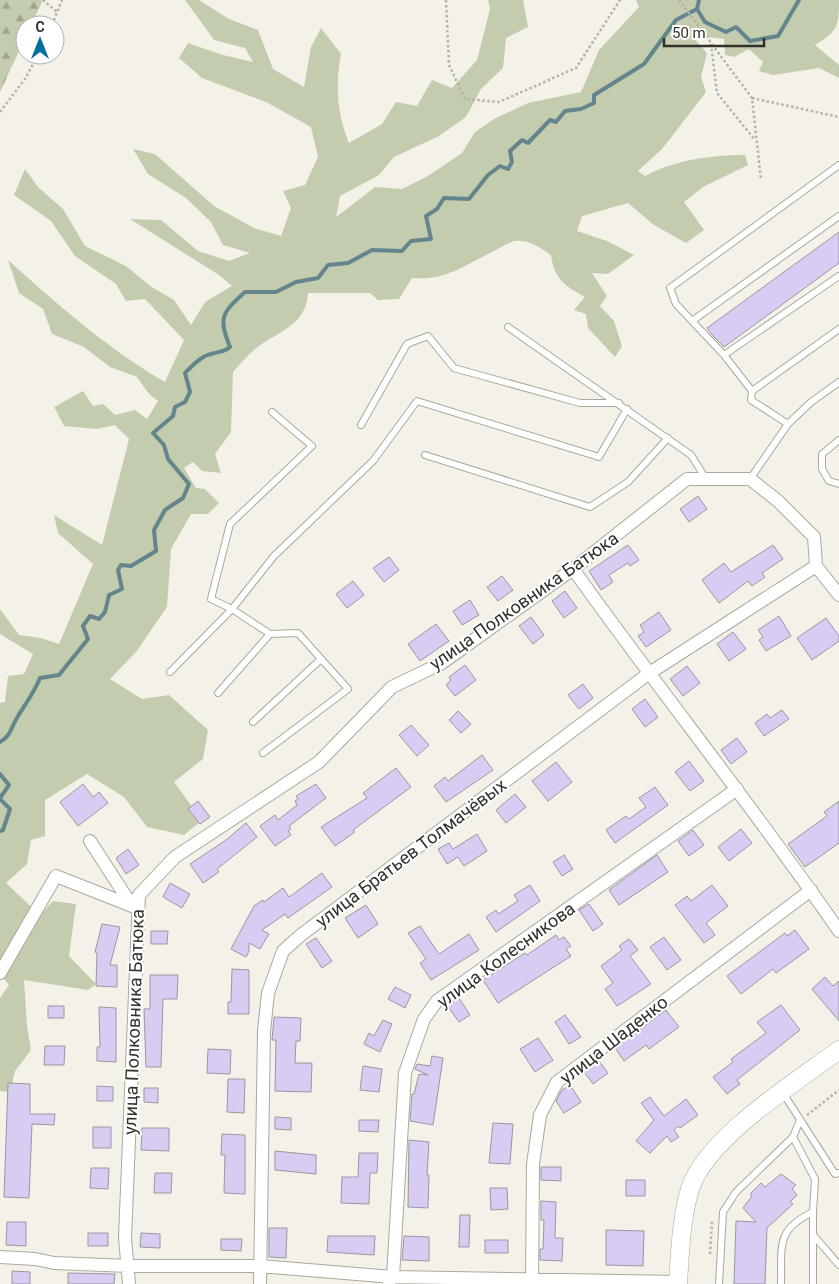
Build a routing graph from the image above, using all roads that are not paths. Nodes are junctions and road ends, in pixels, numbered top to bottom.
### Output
1 (839, 165) edge
2 (839, 216) edge
3 (839, 276) edge
4 (692, 321) junction
5 (508, 327) dead end
6 (839, 329) edge
7 (724, 356) junction
8 (839, 382) edge
9 (752, 391) junction
10 (618, 403) junction
11 (627, 409) junction
12 (272, 412) dead end
13 (788, 424) junction
14 (361, 425) dead end
15 (668, 438) junction
16 (839, 440) edge
17 (425, 455) dead end
18 (706, 479) junction
19 (750, 479) junction
20 (839, 484) edge
21 (816, 566) junction
22 (573, 569) junction
23 (839, 595) edge
24 (232, 609) junction
25 (270, 634) junction
26 (322, 660) junction
27 (170, 672) dead end
28 (648, 674) junction
29 (218, 693) dead end
30 (253, 722) dead end
31 (264, 753) dead end
32 (737, 789) junction
33 (90, 841) dead end
34 (811, 890) junction
35 (136, 901) junction
36 (839, 931) edge
37 (0, 973) edge
38 (839, 1050) edge
39 (782, 1092) junction
40 (800, 1120) junction
41 (793, 1136) junction
42 (839, 1173) edge
43 (813, 1212) junction
44 (815, 1237) junction
45 (0, 1257) edge
46 (839, 1264) edge
47 (129, 1266) junction
48 (260, 1266) junction
49 (390, 1281) edge
50 (532, 1282) edge
51 (678, 1283) edge
52 (129, 1284) edge
53 (260, 1284) edge
54 (719, 1284) edge
55 (781, 1284) edge
56 (813, 1284) edge

1 - 4 lane
2 - 4 lane
3 - 7 lane
4 - 7 lane
5 - 10 lane
6 - 9 lane
7 - 9 lane
8 - 13 lane
9 - 13 lane
10 - 11 lane
10 - 14 lane
11 - 15 lane
11 - 24 lane
12 - 24 lane
13 - 19 lane
15 - 17 lane
15 - 18 lane
16 - 20 lane
18 - 19 street, улица Полковника Батюка
18 - 22 street, улица Полковника Батюка
19 - 21 street
21 - 23 street
21 - 28 street, улица Братьев Толмачёвых
22 - 28 street
22 - 35 street, улица Полковника Батюка
24 - 25 lane
24 - 27 lane
25 - 26 lane
25 - 29 lane
26 - 30 lane
26 - 31 lane
28 - 32 street
28 - 48 street, улица Братьев Толмачёвых
32 - 34 street
32 - 49 street, улица Колесникова
33 - 35 street
34 - 36 street
34 - 50 street, улица Шаденко
35 - 37 street
35 - 47 street, улица Полковника Батюка
38 - 39 main road
39 - 40 lane
39 - 51 main road
40 - 41 lane
40 - 42 lane
41 - 43 lane
41 - 54 lane
43 - 44 lane
43 - 55 lane
44 - 46 lane
44 - 56 lane
45 - 47 street
47 - 48 street
47 - 52 street, улица Полковника Батюка
48 - 49 street
48 - 53 street, улица Братьев Толмачёвых
49 - 50 street
50 - 51 street

